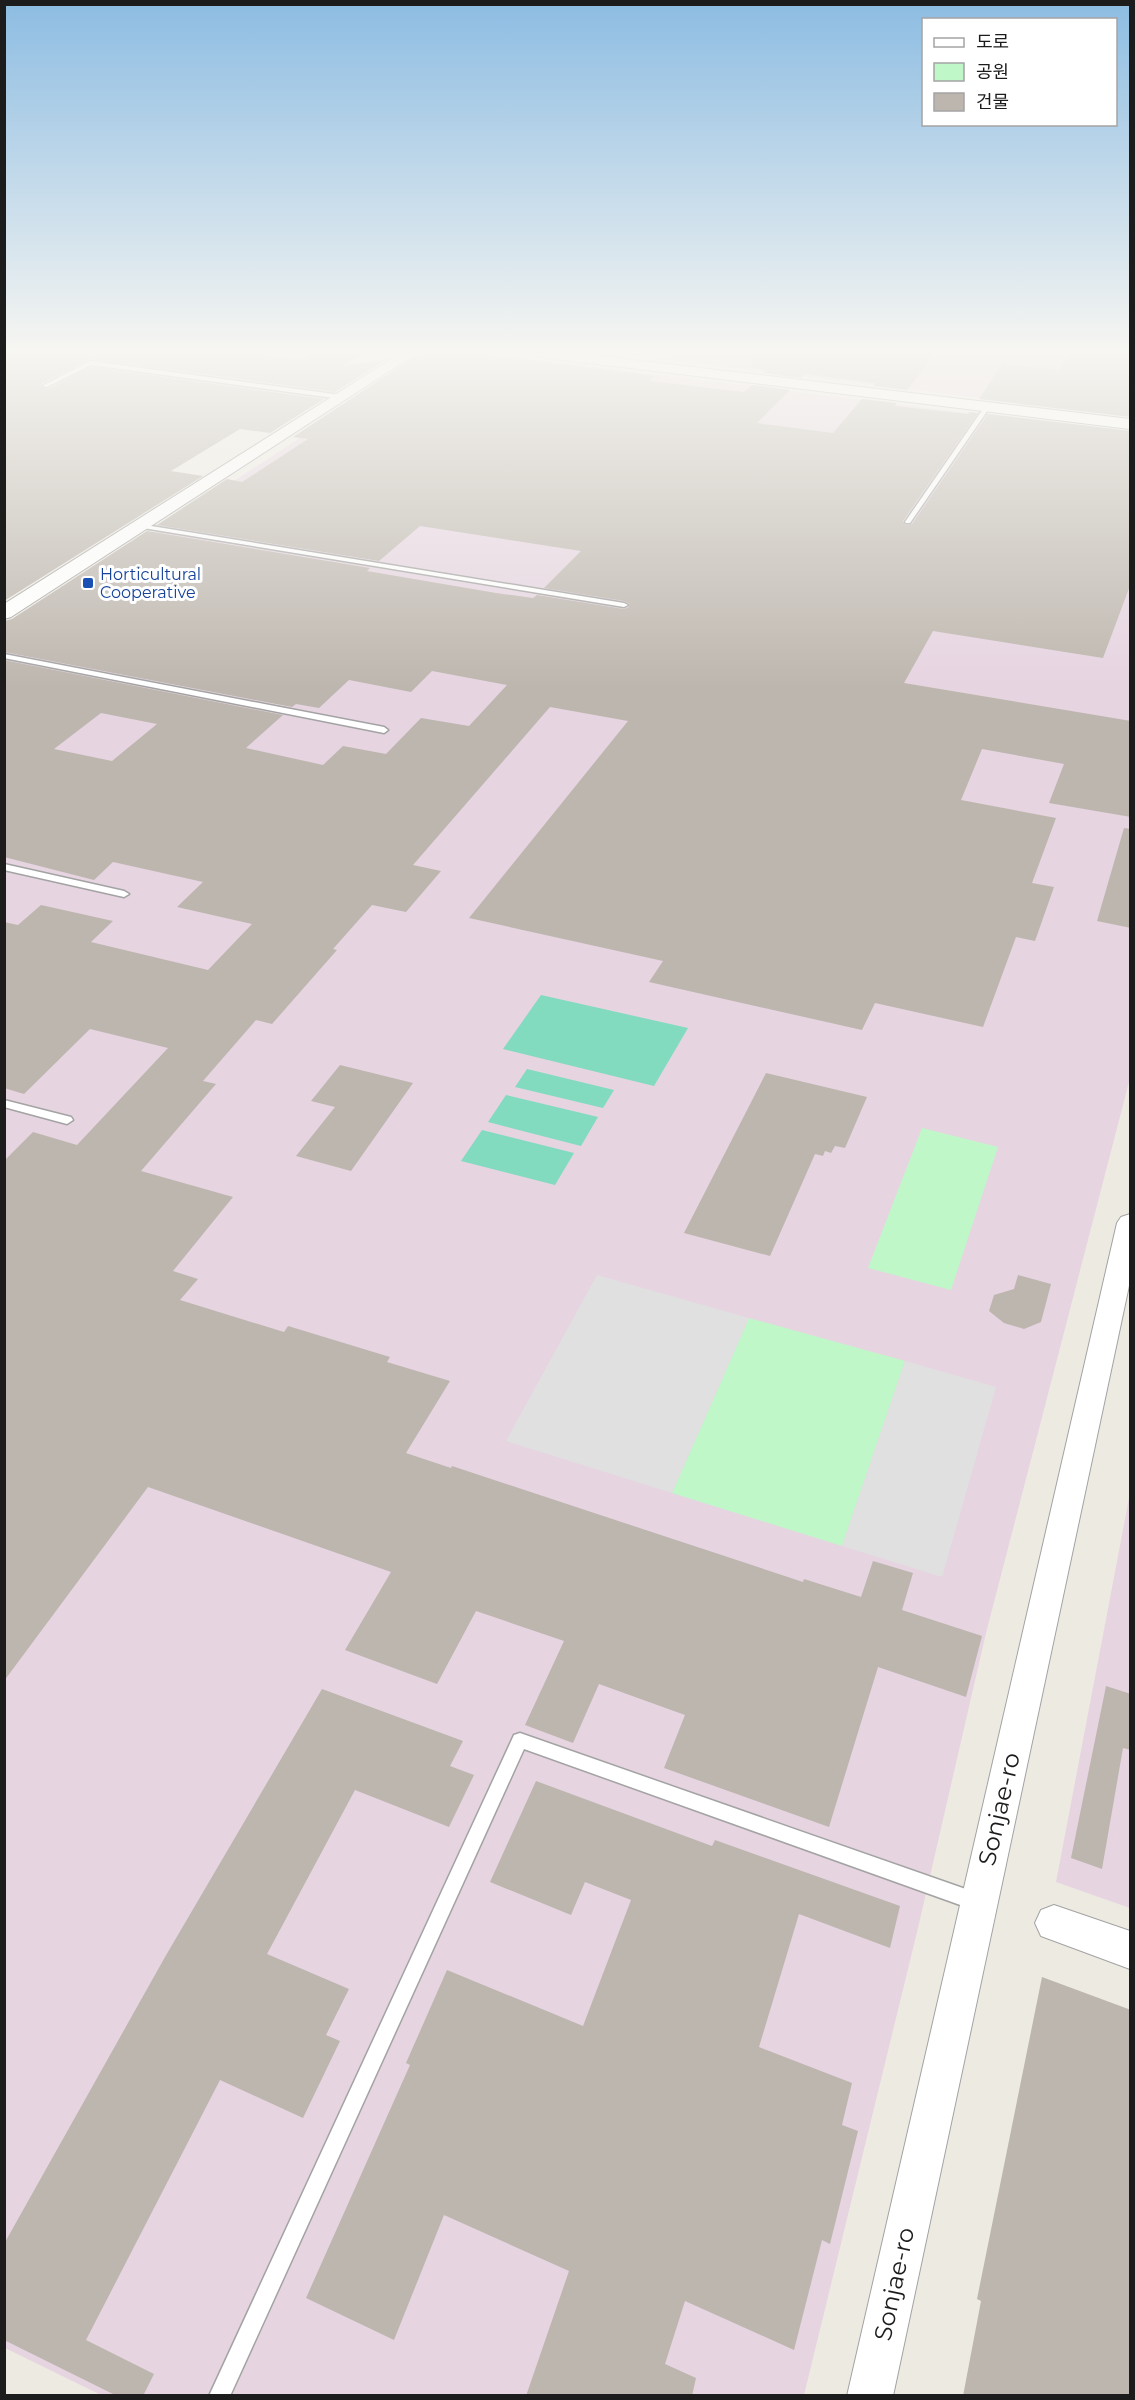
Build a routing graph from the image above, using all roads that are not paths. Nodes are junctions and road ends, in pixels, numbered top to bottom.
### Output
1 (235, 465) edge
2 (947, 465) edge
3 (908, 522) dead end
4 (139, 526) junction
5 (624, 605) dead end
6 (4, 613) edge
7 (4, 656) edge
8 (384, 730) dead end
9 (4, 867) edge
10 (124, 894) dead end
11 (4, 1103) edge
12 (67, 1120) dead end
13 (1131, 1223) edge
14 (978, 1902) junction
15 (1054, 1923) dead end
16 (1131, 1950) edge
17 (219, 2396) edge
18 (870, 2396) edge

1 - 4 street
2 - 3 lane
4 - 5 lane
4 - 6 street
7 - 8 lane
9 - 10 lane
11 - 12 lane
13 - 14 street, Sonjae-ro
14 - 17 lane
14 - 18 street, Sonjae-ro
15 - 16 street

